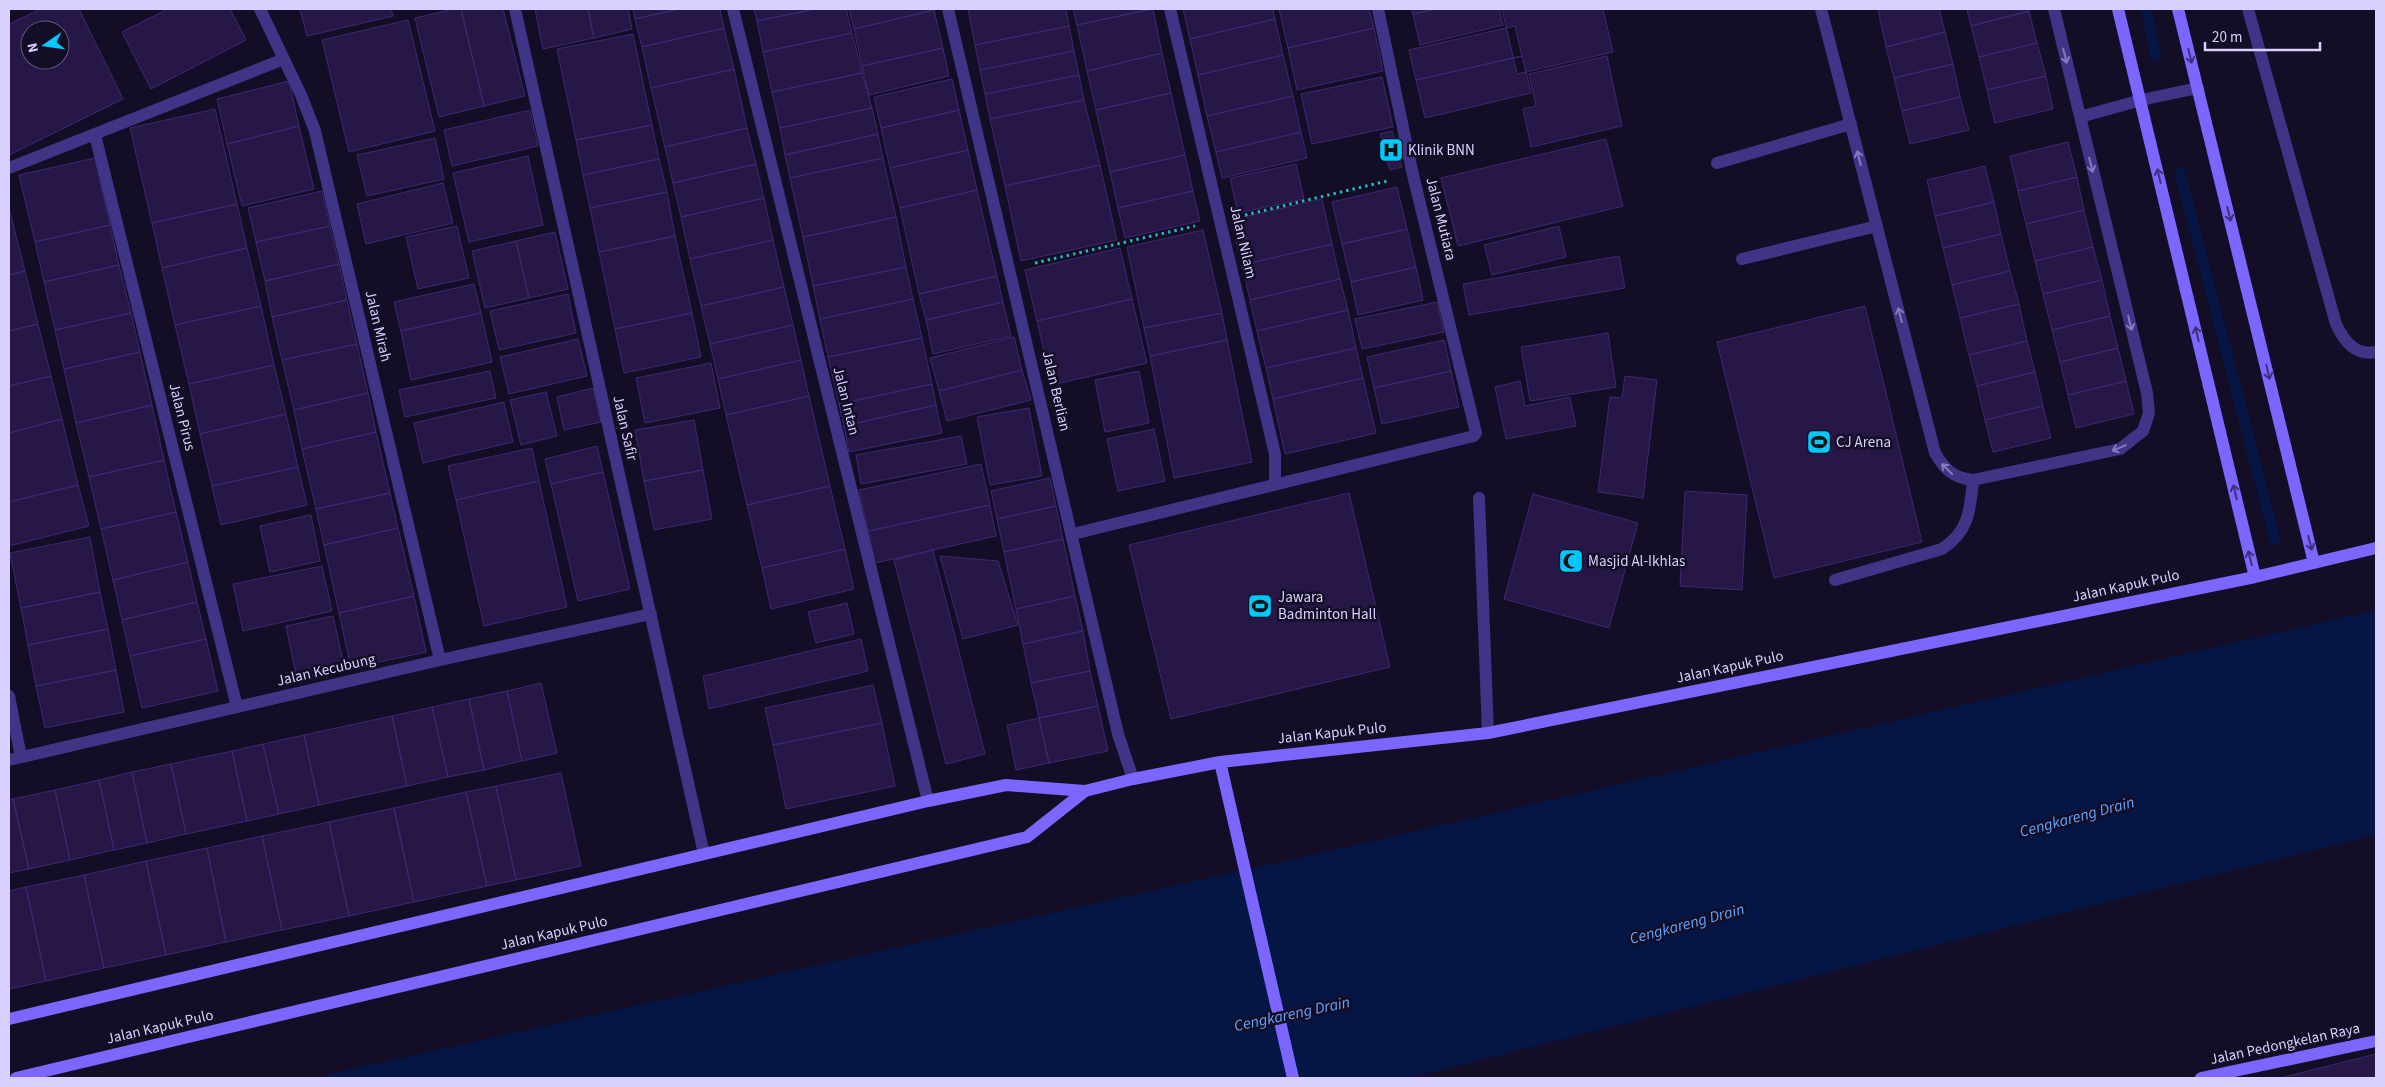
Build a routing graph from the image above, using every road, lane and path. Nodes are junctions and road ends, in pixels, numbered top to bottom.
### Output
1 (260, 9) edge
2 (515, 9) edge
3 (733, 9) edge
4 (948, 9) edge
5 (1170, 9) edge
6 (1378, 9) edge
7 (1821, 9) edge
8 (2054, 9) edge
9 (2118, 9) edge
10 (2178, 9) edge
11 (2248, 9) edge
12 (284, 59) junction
13 (2198, 88) junction
14 (2141, 100) junction
15 (2080, 117) junction
16 (1851, 124) junction
17 (95, 135) junction
18 (1717, 163) dead end
19 (9, 168) edge
20 (1877, 226) junction
21 (1742, 259) dead end
22 (2376, 352) edge
23 (1973, 480) junction
24 (1275, 484) junction
25 (1479, 498) dead end
26 (1072, 534) junction
27 (2376, 548) edge
28 (2314, 563) junction
29 (2255, 576) junction
30 (1835, 580) dead end
31 (651, 614) junction
32 (440, 660) junction
33 (9, 696) edge
34 (237, 707) junction
35 (1488, 733) junction
36 (15, 758) edge
37 (1220, 762) junction
38 (1133, 779) junction
39 (1085, 790) junction
40 (928, 801) junction
41 (704, 854) junction
42 (9, 1018) edge
43 (2376, 1041) edge
44 (16, 1078) edge
45 (1293, 1078) edge
46 (2201, 1078) edge

1 - 12 street, Jalan Mirah
2 - 31 street, Jalan Safir
3 - 40 street, Jalan Intan
4 - 26 street, Jalan Berlian
5 - 24 street, Jalan Nilam
6 - 24 street, Jalan Mutiara
7 - 16 street
8 -> 15 street
9 - 14 main road
10 -> 13 main road
11 - 22 street
12 - 17 street
12 - 32 street, Jalan Mirah
13 - 14 street
13 -> 28 main road
14 - 15 street
29 -> 14 main road
15 -> 23 street
16 - 18 street
20 -> 16 street
17 - 19 street
17 - 34 street, Jalan Pirus
20 - 21 street
23 -> 20 street
23 - 30 street
24 - 26 street
25 - 35 street
26 - 38 street, Jalan Berlian
27 - 28 main road, Jalan Kapuk Pulo
28 - 29 main road, Jalan Kapuk Pulo
29 - 35 main road, Jalan Kapuk Pulo
31 - 32 street, Jalan Kecubung
31 - 41 street, Jalan Safir
32 - 34 street, Jalan Kecubung
33 - 36 street
34 - 36 street, Jalan Kecubung
35 - 37 main road, Jalan Kapuk Pulo
37 - 38 main road, Jalan Kapuk Pulo
37 - 45 main road
38 - 39 main road, Jalan Kapuk Pulo
39 - 40 main road, Jalan Kapuk Pulo
39 - 44 main road, Jalan Kapuk Pulo
40 - 41 main road, Jalan Kapuk Pulo
41 - 42 main road, Jalan Kapuk Pulo
43 - 46 main road, Jalan Pedongkelan Raya

